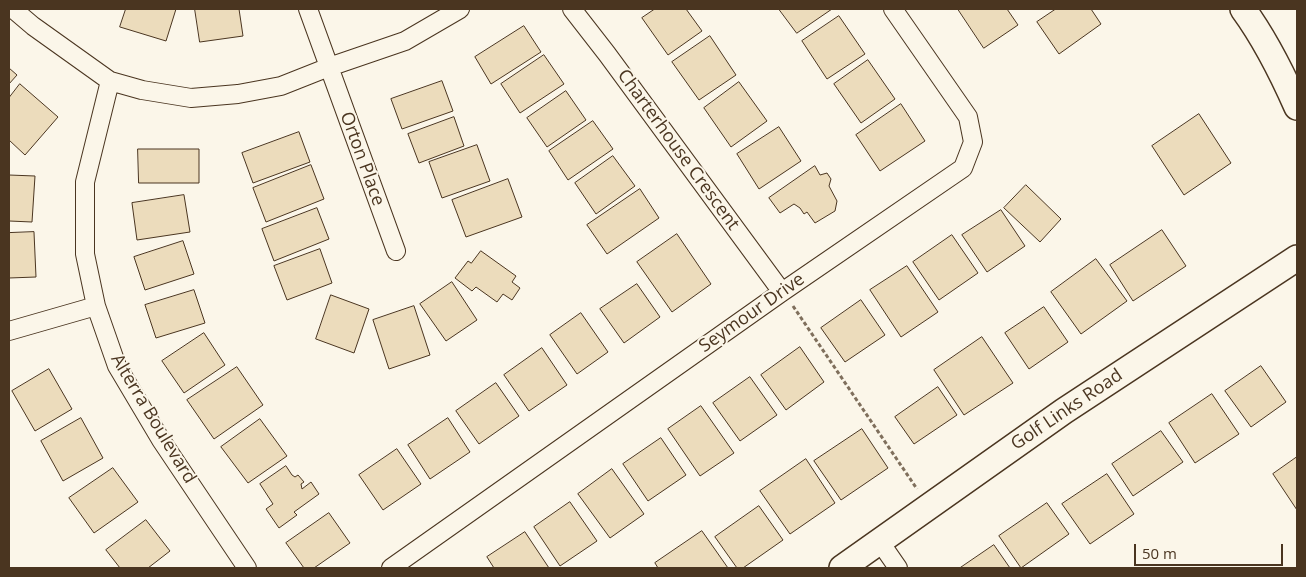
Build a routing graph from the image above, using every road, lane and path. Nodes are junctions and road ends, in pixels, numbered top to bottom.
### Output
1 (13, 9) edge
2 (308, 9) edge
3 (460, 9) edge
4 (572, 9) edge
5 (893, 9) edge
6 (1244, 9) edge
7 (329, 67) junction
8 (110, 81) junction
9 (1297, 107) edge
10 (396, 251) dead end
11 (1297, 258) edge
12 (782, 292) junction
13 (96, 306) junction
14 (9, 331) edge
15 (929, 506) junction
16 (880, 542) junction
17 (247, 568) edge
18 (391, 568) edge
19 (842, 568) edge
20 (898, 568) edge

1 - 8 street
2 - 7 street, Orton Place
3 - 7 street
4 - 12 street, Charterhouse Crescent
5 - 12 street, Seymour Drive
6 - 9 main road
7 - 8 street
7 - 10 street, Orton Place
8 - 13 street, Alterra Boulevard
11 - 15 main road, Golf Links Road
12 - 15 path
12 - 18 street, Seymour Drive
13 - 14 street
13 - 17 street, Alterra Boulevard
15 - 16 main road, Golf Links Road
16 - 19 main road, Golf Links Road
16 - 20 street

